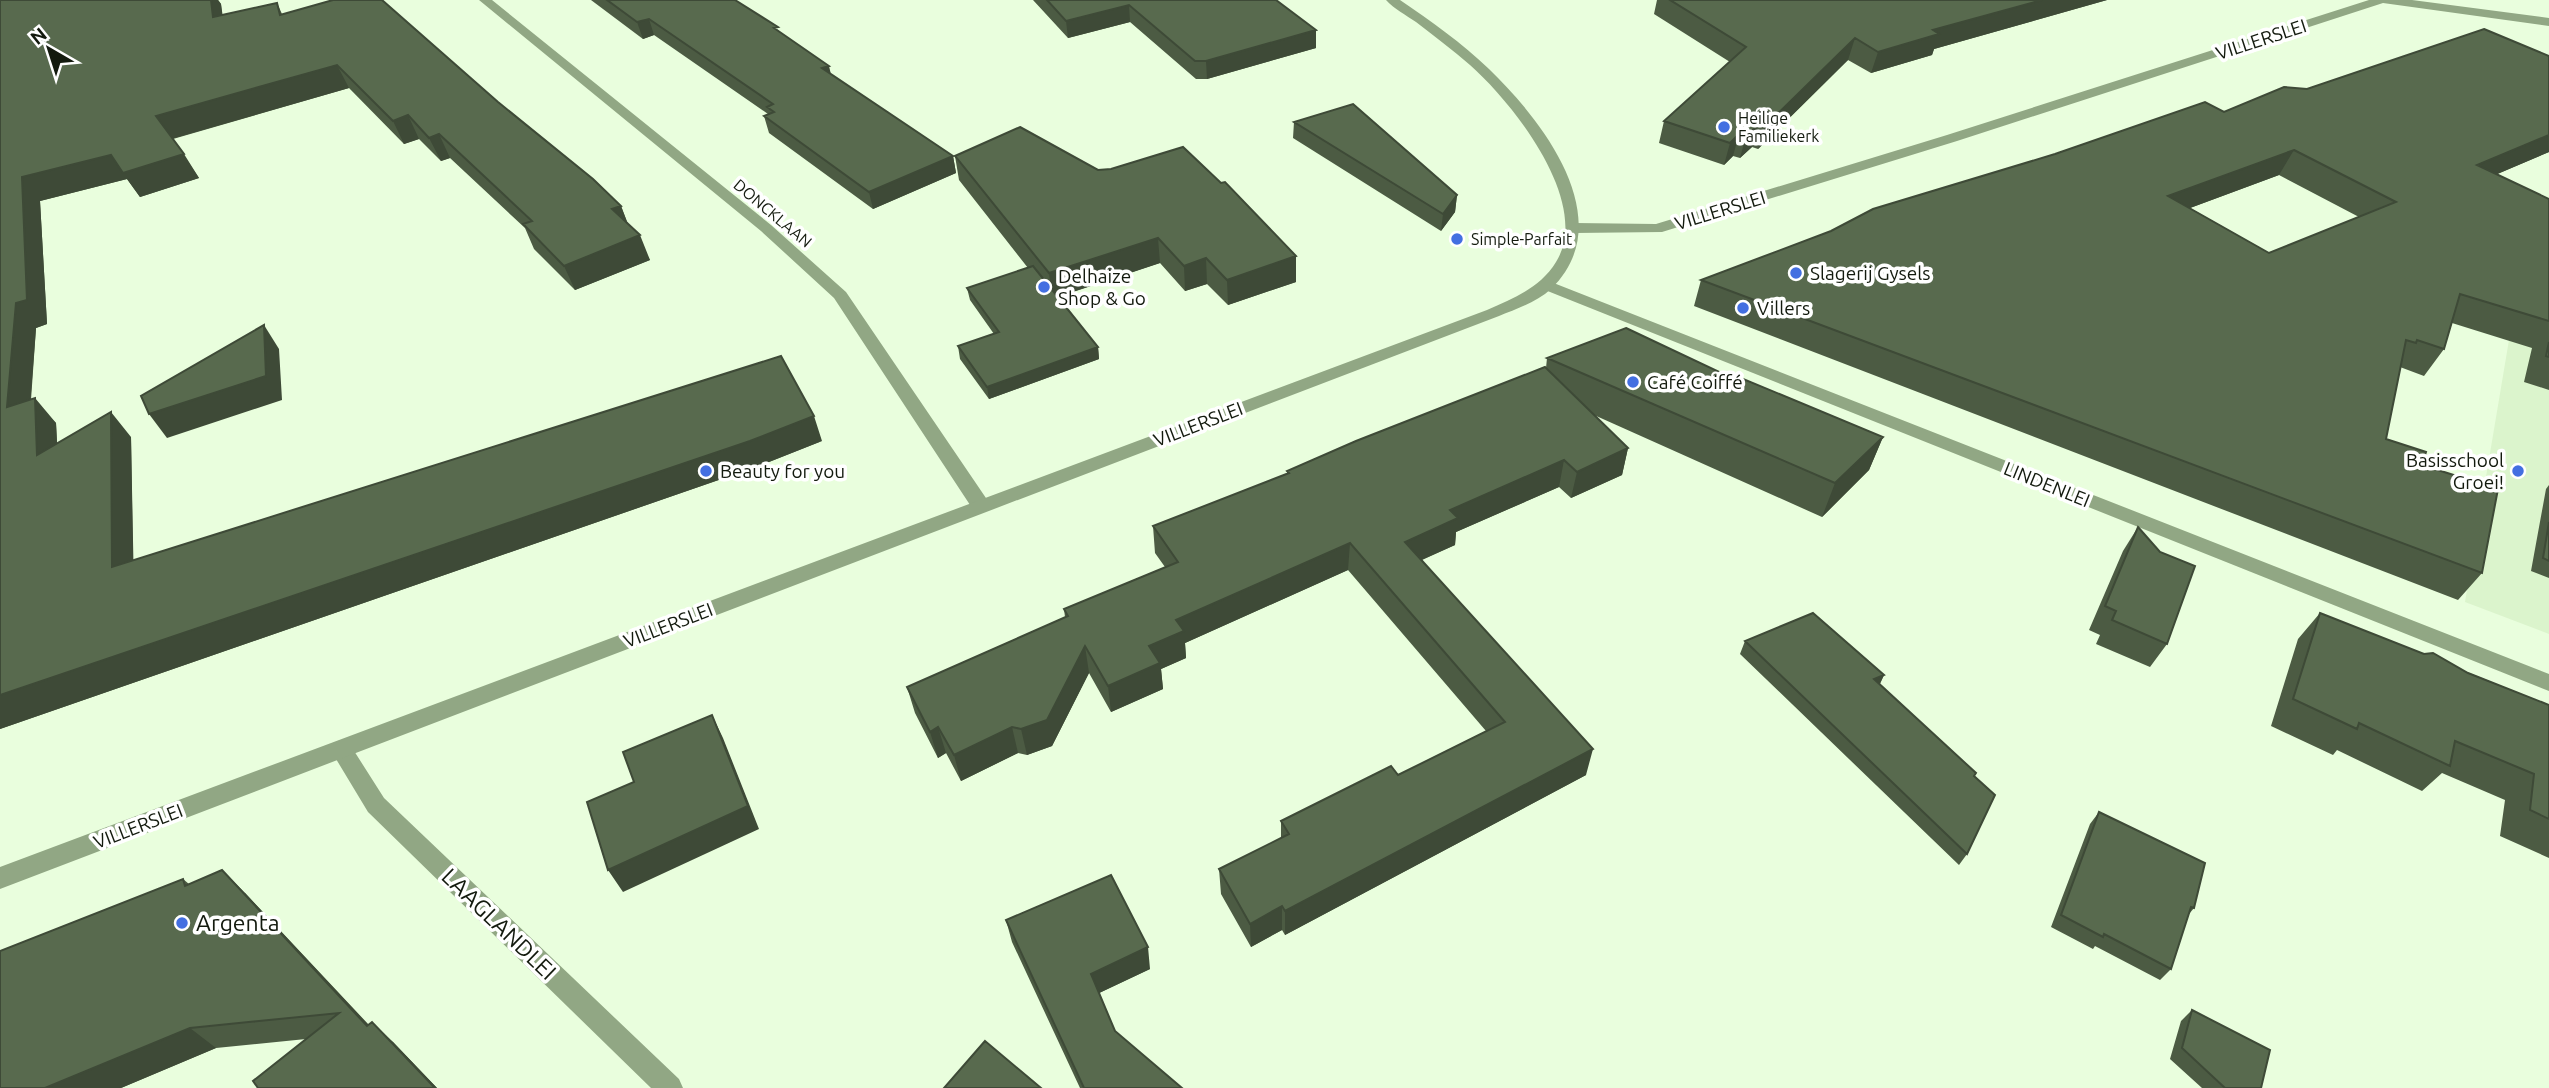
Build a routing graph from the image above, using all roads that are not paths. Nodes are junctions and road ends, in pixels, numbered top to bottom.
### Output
1 (485, 0) edge
2 (1391, 0) edge
3 (2383, 0) edge
4 (2549, 22) edge
5 (1575, 228) junction
6 (1546, 285) junction
7 (981, 506) junction
8 (2549, 683) edge
9 (341, 749) junction
10 (0, 878) edge
11 (670, 1088) edge

1 - 7 street, DONCKLAAN
2 - 5 street
3 - 4 street
3 - 5 street, VILLERSLEI
5 - 6 street, VILLERSLEI
6 - 7 street, VILLERSLEI
6 - 8 street, LINDENLEI
7 - 9 street, VILLERSLEI
9 - 10 street, VILLERSLEI
9 - 11 street, LAAGLANDLEI

